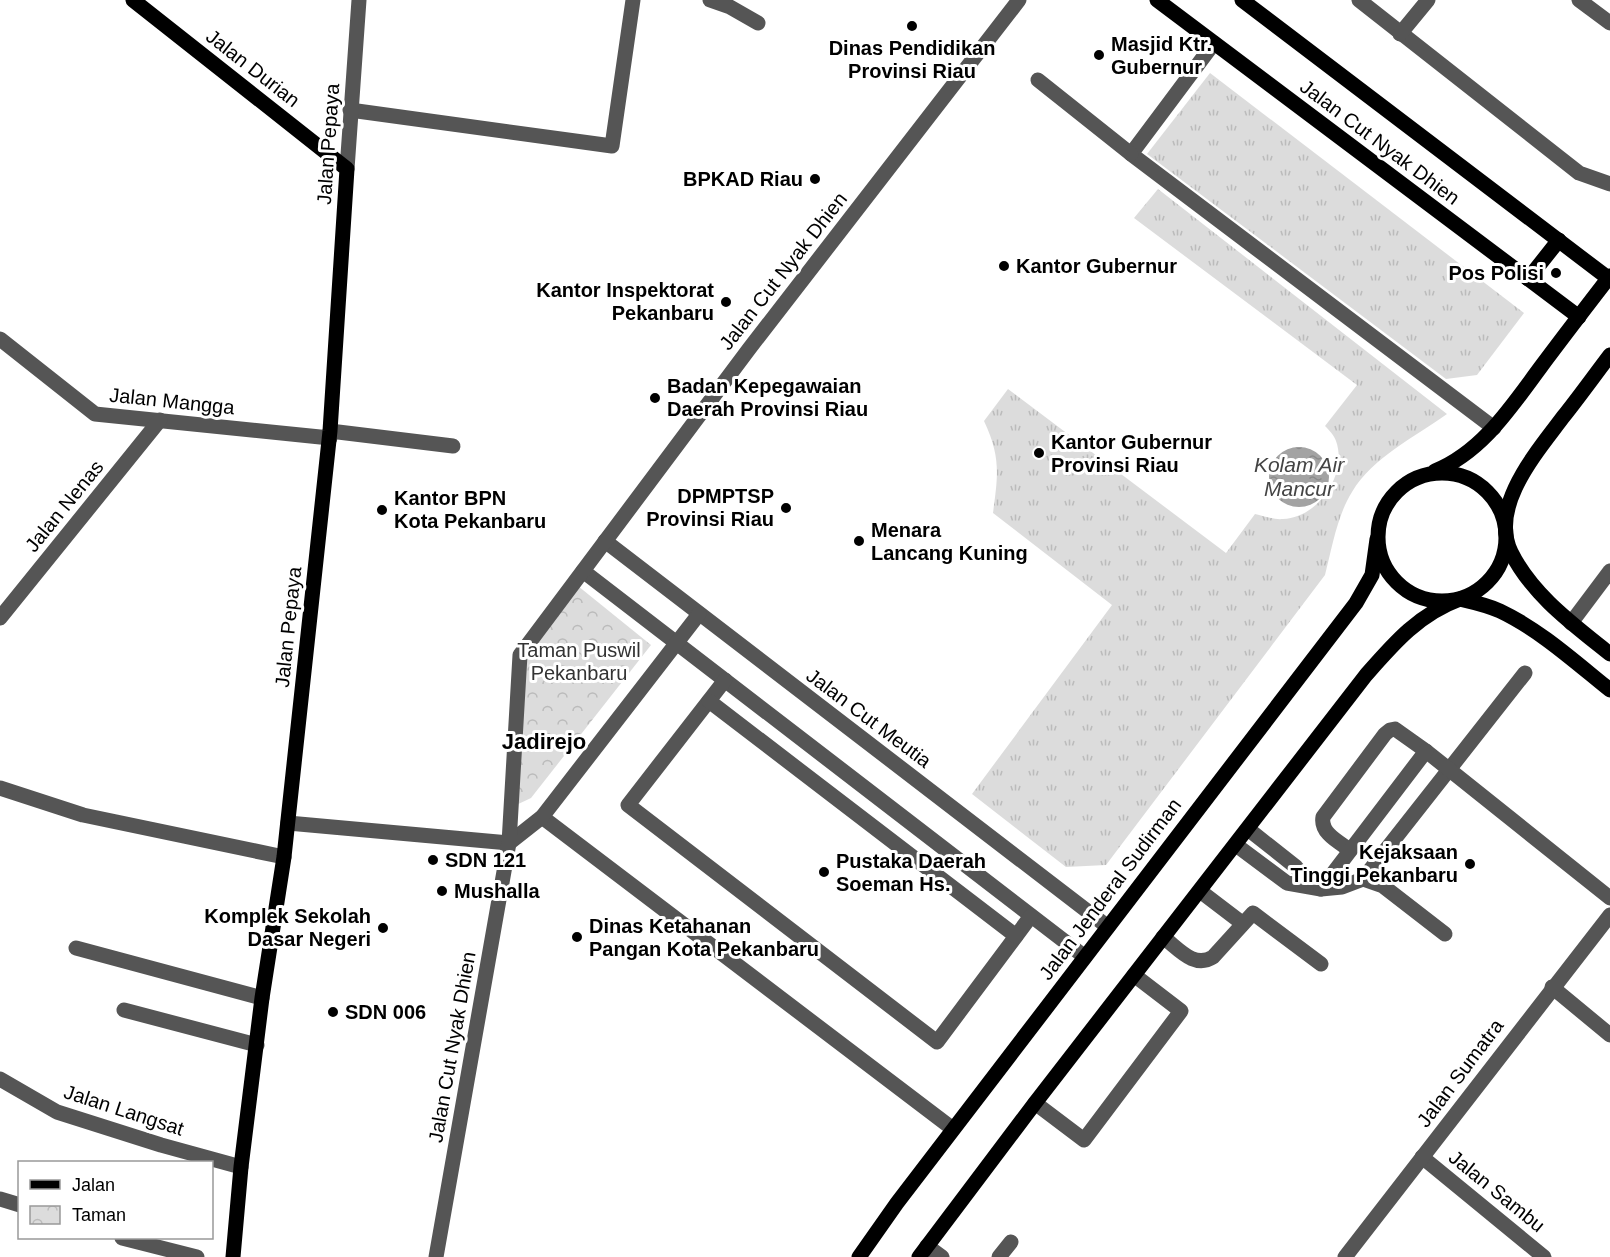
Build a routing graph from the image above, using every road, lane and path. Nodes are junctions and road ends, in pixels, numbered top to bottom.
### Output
1 (134, 0) edge
2 (359, 0) edge
3 (633, 0) edge
4 (710, 0) edge
5 (1019, 0) edge
6 (1157, 0) edge
7 (1242, 0) edge
8 (1359, 0) edge
9 (1428, 0) edge
10 (1579, 0) edge
11 (758, 23) dead end
12 (1610, 24) edge
13 (1400, 34) junction
14 (1214, 43) junction
15 (1038, 80) dead end
16 (350, 110) junction
17 (1131, 154) junction
18 (347, 169) junction
19 (1610, 184) edge
20 (1559, 240) junction
21 (1609, 277) edge
22 (1528, 279) junction
23 (1579, 317) junction
24 (0, 339) edge
25 (1610, 355) edge
26 (160, 420) junction
27 (1494, 428) junction
28 (330, 434) junction
29 (453, 446) dead end
30 (1419, 477) junction
31 (1506, 531) junction
32 (1377, 539) junction
33 (605, 542) junction
34 (583, 571) junction
35 (1610, 571) edge
36 (1460, 599) junction
37 (699, 614) junction
38 (0, 618) edge
39 (1571, 623) junction
40 (677, 643) junction
41 (1610, 654) edge
42 (1525, 673) dead end
43 (725, 680) junction
44 (1610, 690) edge
45 (709, 701) junction
46 (1426, 751) junction
47 (1449, 771) junction
48 (0, 788) edge
49 (542, 817) junction
50 (288, 823) junction
51 (1248, 829) junction
52 (508, 843) junction
53 (1236, 844) junction
54 (1350, 850) junction
55 (284, 857) junction
56 (1363, 879) junction
57 (1316, 888) junction
58 (1200, 891) junction
59 (1610, 898) edge
60 (1610, 915) edge
61 (1031, 916) junction
62 (1242, 923) junction
63 (1108, 927) junction
64 (1445, 934) dead end
65 (1016, 936) junction
66 (1163, 937) junction
67 (76, 948) dead end
68 (1085, 957) junction
69 (1321, 964) dead end
70 (1134, 975) junction
71 (1552, 987) junction
72 (262, 998) junction
73 (124, 1010) dead end
74 (1610, 1035) edge
75 (257, 1045) junction
76 (0, 1079) edge
77 (1035, 1103) junction
78 (953, 1129) junction
79 (1422, 1157) junction
80 (241, 1167) junction
81 (0, 1199) edge
82 (18, 1204) edge
83 (126, 1239) edge
84 (1011, 1242) dead end
85 (923, 1251) edge
86 (197, 1257) edge
87 (233, 1257) edge
88 (436, 1257) edge
89 (859, 1257) edge
90 (942, 1257) edge
91 (999, 1257) edge
92 (1344, 1257) edge
93 (1544, 1257) edge

1 - 18 main road, Jalan Durian
2 - 16 street, Jalan Pepaya
3 - 16 street
4 - 11 street
5 - 33 street, Jalan Cut Nyak Dhien
6 - 14 main road, Jalan Cut Nyak Dhien
7 - 20 main road, Jalan Cut Nyak Dhien
8 - 13 street
9 - 13 street
10 - 12 street
13 - 19 street
14 - 17 street
14 - 22 main road, Jalan Cut Nyak Dhien
15 - 17 street
16 - 18 street, Jalan Pepaya
17 - 27 street
18 - 28 main road, Jalan Pepaya
20 - 21 main road, Jalan Cut Nyak Dhien
20 - 22 main road
21 - 23 main road
22 - 23 main road, Jalan Cut Nyak Dhien
23 - 27 main road
24 - 26 street, Jalan Mangga
25 - 31 main road
26 - 28 street, Jalan Mangga
26 - 38 street, Jalan Nenas
27 - 30 main road
28 - 29 street, Jalan Mangga
28 - 50 main road, Jalan Pepaya
30 - 31 main road
30 - 32 main road
31 - 36 main road
31 - 39 main road
32 - 36 main road
32 - 63 main road, Jalan Jenderal Sudirman
33 - 34 street, Jalan Cut Nyak Dhien
33 - 37 street, Jalan Cut Meutia
34 - 40 street
34 - 52 street, Jalan Cut Nyak Dhien
35 - 39 street
36 - 44 main road
36 - 51 main road
37 - 40 street
37 - 63 street, Jalan Cut Meutia
39 - 41 main road
40 - 43 street
40 - 49 street
42 - 47 street
43 - 45 street
43 - 61 street
45 - 65 street
45 - 65 street
46 - 47 street
46 - 54 street
46 - 54 street
47 - 56 street
47 - 59 street
48 - 55 street
49 - 52 street
49 - 78 street
50 - 52 street
50 - 55 main road, Jalan Pepaya
51 - 53 main road
51 - 57 street
52 - 88 street, Jalan Cut Nyak Dhien
53 - 57 street
53 - 58 main road
54 - 57 street
55 - 72 main road, Jalan Pepaya
56 - 57 street
56 - 64 street
58 - 62 street
58 - 66 main road
60 - 71 street, Jalan Sumatra
61 - 65 street
61 - 68 street
62 - 66 street
62 - 69 street
63 - 68 main road, Jalan Jenderal Sudirman
66 - 70 main road
67 - 72 street
68 - 78 main road, Jalan Jenderal Sudirman
70 - 77 main road
70 - 77 street
71 - 74 street
71 - 79 street, Jalan Sumatra
72 - 75 main road, Jalan Pepaya
73 - 75 street
75 - 80 main road, Jalan Pepaya
76 - 80 street, Jalan Langsat
77 - 85 main road
78 - 89 main road, Jalan Jenderal Sudirman
79 - 92 street, Jalan Sumatra
79 - 93 street, Jalan Sambu
80 - 87 main road, Jalan Pepaya
81 - 82 street
83 - 86 street
84 - 91 street
85 - 90 street

